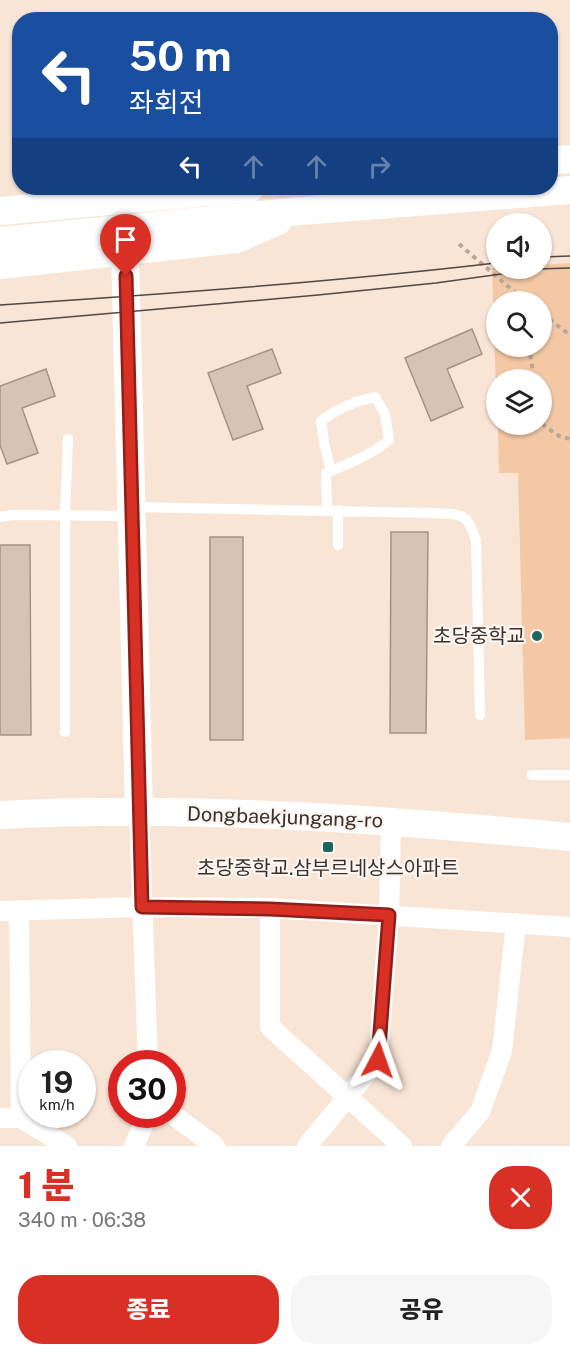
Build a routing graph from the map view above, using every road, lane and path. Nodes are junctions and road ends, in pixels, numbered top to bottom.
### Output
1 (169, 195) edge
2 (506, 195) edge
3 (0, 199) edge
4 (123, 199) junction
5 (301, 211) junction
6 (0, 212) edge
7 (0, 241) edge
8 (459, 244) dead end
9 (125, 253) junction
10 (0, 265) edge
11 (513, 291) edge
12 (552, 322) edge
13 (570, 335) edge
14 (552, 431) edge
15 (68, 439) dead end
16 (570, 439) edge
17 (332, 471) junction
18 (327, 510) junction
19 (338, 510) junction
20 (131, 512) junction
21 (65, 516) junction
22 (0, 517) edge
23 (338, 544) dead end
24 (480, 715) dead end
25 (65, 732) dead end
26 (532, 775) dead end
27 (570, 775) edge
28 (139, 810) junction
29 (0, 815) edge
30 (391, 821) junction
31 (570, 837) edge
32 (142, 907) junction
33 (270, 909) junction
34 (9, 911) edge
35 (389, 915) junction
36 (516, 923) junction
37 (570, 927) edge
38 (147, 1050) edge
39 (18, 1066) edge
40 (347, 1098) junction
41 (0, 1118) edge
42 (18, 1118) edge
43 (186, 1125) edge
44 (37, 1128) edge
45 (142, 1128) edge
46 (67, 1146) edge
47 (134, 1146) edge
48 (214, 1146) edge
49 (307, 1146) edge
50 (402, 1146) edge
51 (452, 1146) edge

1 - 4 main road
2 - 5 main road
3 - 4 main road
4 - 6 main road
5 - 7 main road
5 - 9 main road
8 - 11 path
9 - 10 main road
9 - 20 main road
12 - 13 path
14 - 16 path
15 - 21 lane
17 - 17 lane
17 - 18 lane
18 - 19 lane
18 - 20 lane
19 - 23 lane
19 - 24 lane
20 - 21 lane
20 - 28 main road
21 - 22 lane
21 - 25 lane
26 - 27 lane
28 - 29 main road, Dongbaekjungang-ro
28 - 30 main road, Dongbaekjungang-ro
28 - 32 street
30 - 31 main road, Dongbaekjungang-ro
30 - 35 street
32 - 33 street
32 - 34 street
32 - 38 street
33 - 35 street
33 - 40 street
34 - 39 street
35 - 36 street
35 - 40 street
36 - 37 street
36 - 51 street
40 - 49 street
40 - 50 street
41 - 42 street
43 - 48 street
44 - 46 street
45 - 47 street

